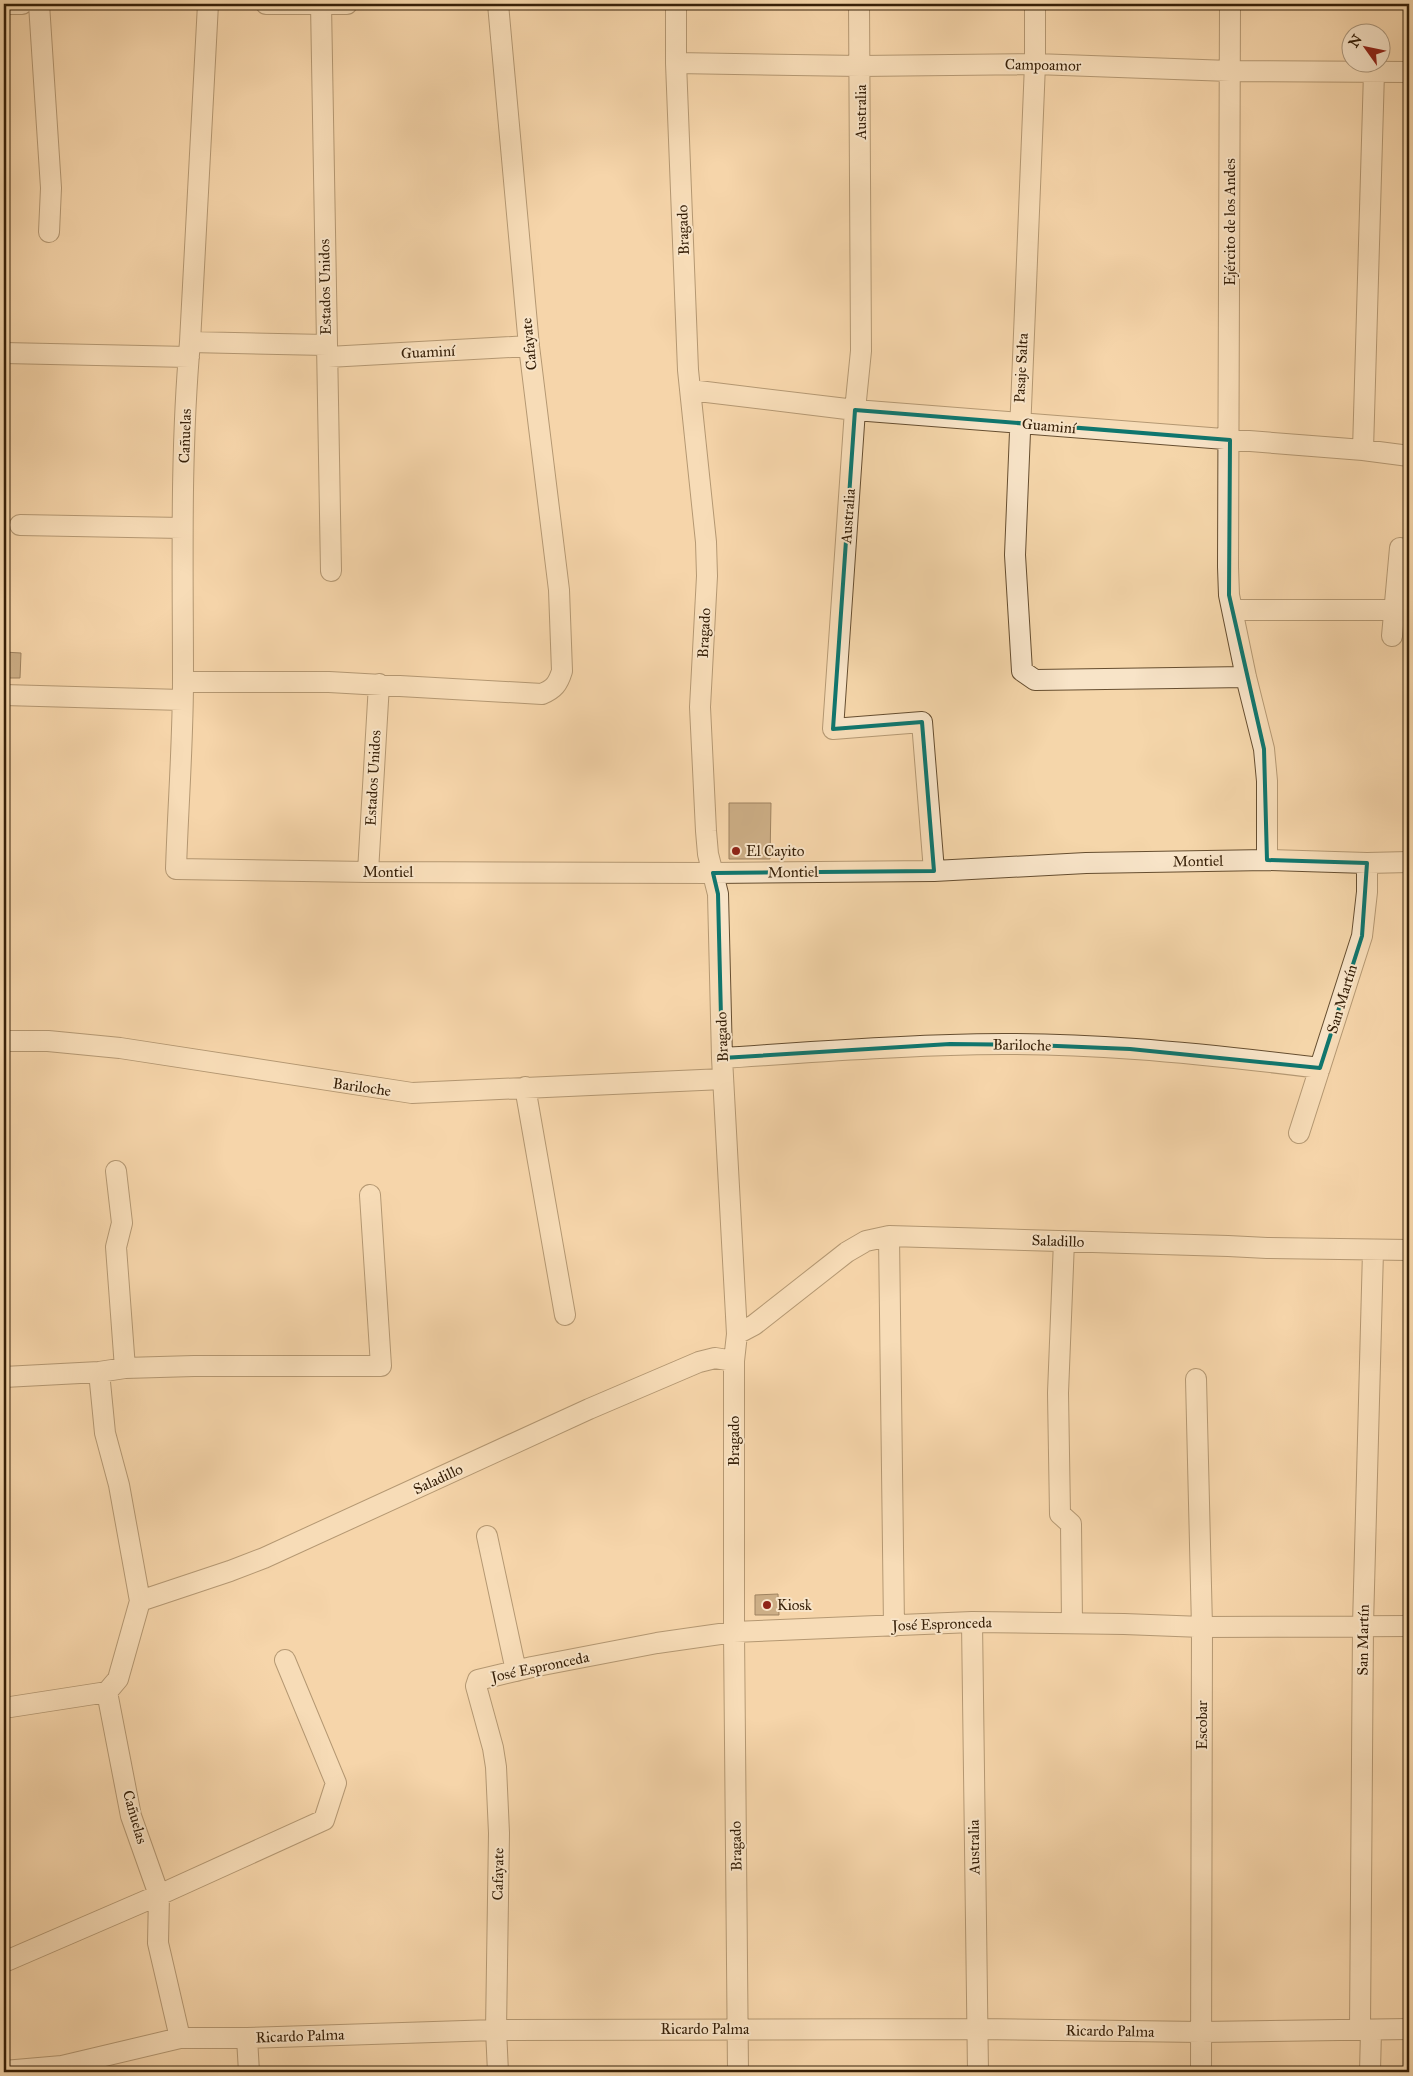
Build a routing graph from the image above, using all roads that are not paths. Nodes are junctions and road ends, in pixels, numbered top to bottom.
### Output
1 (4, 4) edge
2 (22, 4) edge
3 (39, 4) edge
4 (208, 4) edge
5 (266, 4) edge
6 (321, 4) edge
7 (347, 4) edge
8 (498, 4) edge
9 (676, 4) edge
10 (859, 4) edge
11 (1035, 4) edge
12 (1230, 4) edge
13 (676, 63) junction
14 (1035, 64) junction
15 (860, 66) junction
16 (1230, 71) junction
17 (1340, 72) edge
18 (1374, 72) edge
19 (1390, 72) edge
20 (1409, 72) edge
21 (49, 232) dead end
22 (529, 346) junction
23 (189, 350) junction
24 (327, 351) junction
25 (4, 353) edge
26 (690, 390) junction
27 (855, 410) junction
28 (1019, 423) junction
29 (1230, 440) junction
30 (1363, 450) junction
31 (1409, 456) edge
32 (20, 525) dead end
33 (182, 528) junction
34 (1400, 548) dead end
35 (330, 571) dead end
36 (1233, 610) junction
37 (1394, 610) junction
38 (1392, 636) dead end
39 (1246, 677) junction
40 (379, 684) junction
41 (183, 691) junction
42 (4, 696) edge
43 (1266, 860) junction
44 (1409, 862) edge
45 (1366, 863) junction
46 (176, 869) joint
47 (934, 871) junction
48 (368, 872) junction
49 (713, 873) junction
50 (4, 1041) edge
51 (722, 1058) junction
52 (1320, 1068) junction
53 (723, 1079) junction
54 (525, 1087) junction
55 (1299, 1133) dead end
56 (116, 1171) dead end
57 (370, 1195) dead end
58 (889, 1236) junction
59 (1064, 1241) junction
60 (1409, 1250) edge
61 (1373, 1251) junction
62 (565, 1315) dead end
63 (737, 1334) junction
64 (734, 1361) junction
65 (125, 1368) junction
66 (98, 1372) junction
67 (4, 1377) edge
68 (1196, 1379) dead end
69 (487, 1536) dead end
70 (140, 1600) junction
71 (972, 1622) junction
72 (1072, 1623) junction
73 (1363, 1625) junction
74 (894, 1626) junction
75 (1409, 1626) edge
76 (1202, 1627) junction
77 (734, 1632) junction
78 (285, 1660) dead end
79 (516, 1671) junction
80 (478, 1680) joint
81 (107, 1692) junction
82 (4, 1708) edge
83 (159, 1895) junction
84 (4, 1962) edge
85 (738, 2029) junction
86 (976, 2029) junction
87 (1366, 2029) junction
88 (1409, 2029) edge
89 (496, 2030) junction
90 (1201, 2032) junction
91 (180, 2038) junction
92 (247, 2038) junction
93 (4, 2071) edge
94 (249, 2072) edge
95 (498, 2072) edge
96 (738, 2072) edge
97 (978, 2072) edge
98 (1201, 2072) edge
99 (1370, 2072) edge

1 - 2 street
3 - 21 street
4 - 23 street, Cañuelas
5 - 6 street
6 - 7 street
6 - 24 street, Estados Unidos
8 - 22 street, Cafayate
9 - 13 street, Bragado
10 - 15 street, Australia
11 - 14 street, Pasaje Salta
12 - 16 street, Ejército de los Andes
13 - 15 street, Campoamor
13 - 26 street, Bragado
14 - 15 street, Campoamor
14 - 16 street, Campoamor
14 - 28 street, Pasaje Salta
15 - 27 street, Australia
16 - 17 street, Campoamor
16 - 29 street, Ejército de los Andes
18 - 30 street
19 - 20 street, Campoamor
22 - 24 street, Guaminí
22 - 40 street, Cafayate
23 - 24 street, Guaminí
23 - 25 street, Guaminí
23 - 33 street, Cañuelas
24 - 35 street, Estados Unidos
26 - 27 street, Guaminí
26 - 49 street, Bragado
27 - 28 street, Guaminí
27 - 47 street, Australia
28 - 29 street, Guaminí
28 - 39 street, Pasaje Salta
29 - 30 street, Guaminí
29 - 36 street, Ejército de los Andes
30 - 31 street, Guaminí
32 - 33 street
33 - 41 street, Cañuelas
34 - 37 street
36 - 37 street
36 - 39 street, Ejército de los Andes
37 - 38 street
39 - 43 street, Ejército de los Andes
40 - 41 street
40 - 48 street, Estados Unidos
41 - 42 street
41 - 46 street, Cañuelas
43 - 45 street, Montiel
43 - 47 street, Montiel
44 - 45 street, Montiel
45 - 52 street, San Martín
46 - 48 street, Montiel
47 - 49 street, Montiel
48 - 49 street, Montiel
49 - 51 street, Bragado
50 - 54 street, Bariloche
51 - 52 street, Bariloche
51 - 53 street, Bragado
52 - 55 street, San Martín
53 - 54 street, Bariloche
53 - 63 street, Bragado
54 - 62 street
56 - 65 street
57 - 65 street
58 - 59 street, Saladillo
58 - 63 street, Saladillo
58 - 74 street
59 - 61 street, Saladillo
59 - 72 street
60 - 61 street, Saladillo
61 - 73 street, San Martín
63 - 64 street, Bragado
64 - 70 street, Saladillo
64 - 77 street, Bragado
65 - 66 street
66 - 67 street
66 - 70 street
68 - 76 street, Escobar
69 - 79 street
70 - 81 street
71 - 72 street, José Espronceda
71 - 74 street, José Espronceda
71 - 86 street, Australia
72 - 76 street, José Espronceda
73 - 75 street, José Espronceda
73 - 76 street, José Espronceda
73 - 87 street, San Martín
74 - 77 street, José Espronceda
76 - 90 street, Escobar
77 - 79 street, José Espronceda
77 - 85 street, Bragado
78 - 83 street
79 - 80 street, José Espronceda
80 - 89 street, Cafayate
81 - 82 street
81 - 83 street, Cañuelas
83 - 84 street
83 - 91 street, Cañuelas
85 - 86 street, Ricardo Palma
85 - 89 street, Ricardo Palma
85 - 96 street, Bragado
86 - 90 street, Ricardo Palma
86 - 97 street, Australia
87 - 88 street, Ricardo Palma
87 - 90 street, Ricardo Palma
87 - 99 street, San Martín
89 - 92 street, Ricardo Palma
89 - 95 street, Cafayate
90 - 98 street, Escobar
91 - 92 street, Ricardo Palma
91 - 93 street, Ricardo Palma
92 - 94 street

